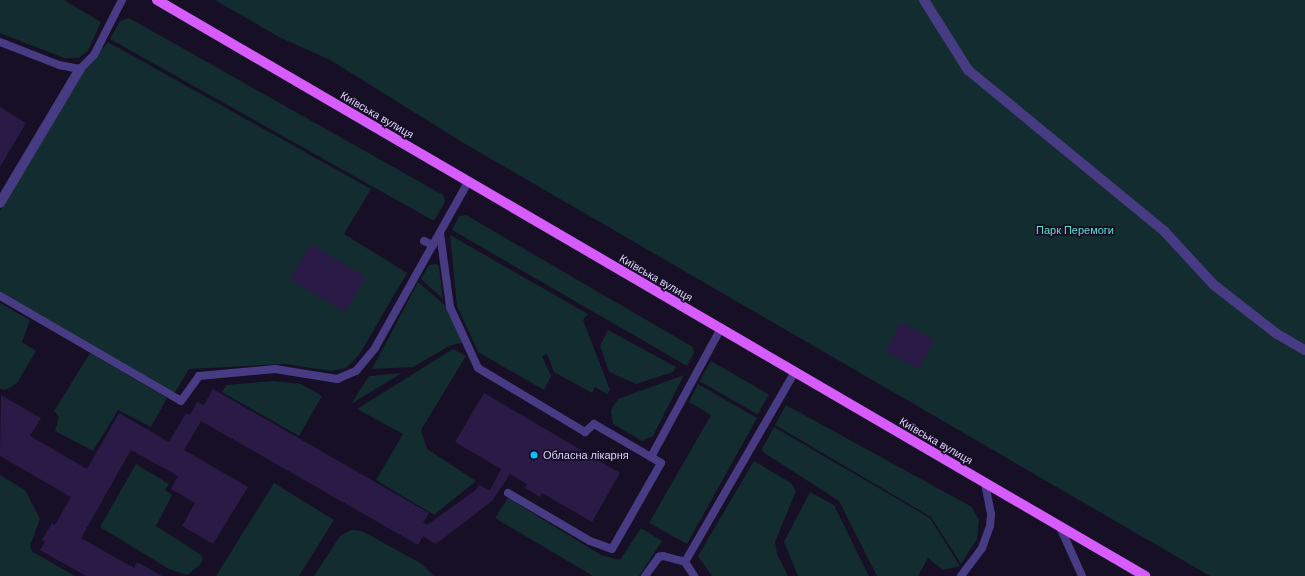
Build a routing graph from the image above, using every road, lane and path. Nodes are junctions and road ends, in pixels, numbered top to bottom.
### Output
1 (122, 0) edge
2 (157, 0) edge
3 (924, 0) edge
4 (0, 42) edge
5 (80, 69) junction
6 (468, 182) junction
7 (0, 203) edge
8 (440, 233) junction
9 (424, 241) dead end
10 (433, 245) junction
11 (0, 296) edge
12 (720, 330) junction
13 (1305, 350) edge
14 (794, 373) junction
15 (651, 457) junction
16 (985, 484) junction
17 (508, 493) dead end
18 (1060, 527) junction
19 (685, 562) junction
20 (645, 576) edge
21 (694, 576) edge
22 (960, 576) edge
23 (1082, 576) edge
24 (1145, 576) edge

1 - 5 lane
2 - 6 main road, Київська вулиця
3 - 13 street
4 - 5 lane
5 - 7 street
6 - 8 lane
6 - 12 main road, Київська вулиця
8 - 10 lane
8 - 15 lane
9 - 10 lane
10 - 11 lane
12 - 14 main road, Київська вулиця
12 - 15 lane
14 - 16 main road, Київська вулиця
14 - 19 lane
15 - 17 lane
16 - 18 main road, Київська вулиця
16 - 22 lane
18 - 23 lane
18 - 24 main road, Київська вулиця
19 - 20 lane
19 - 21 lane

